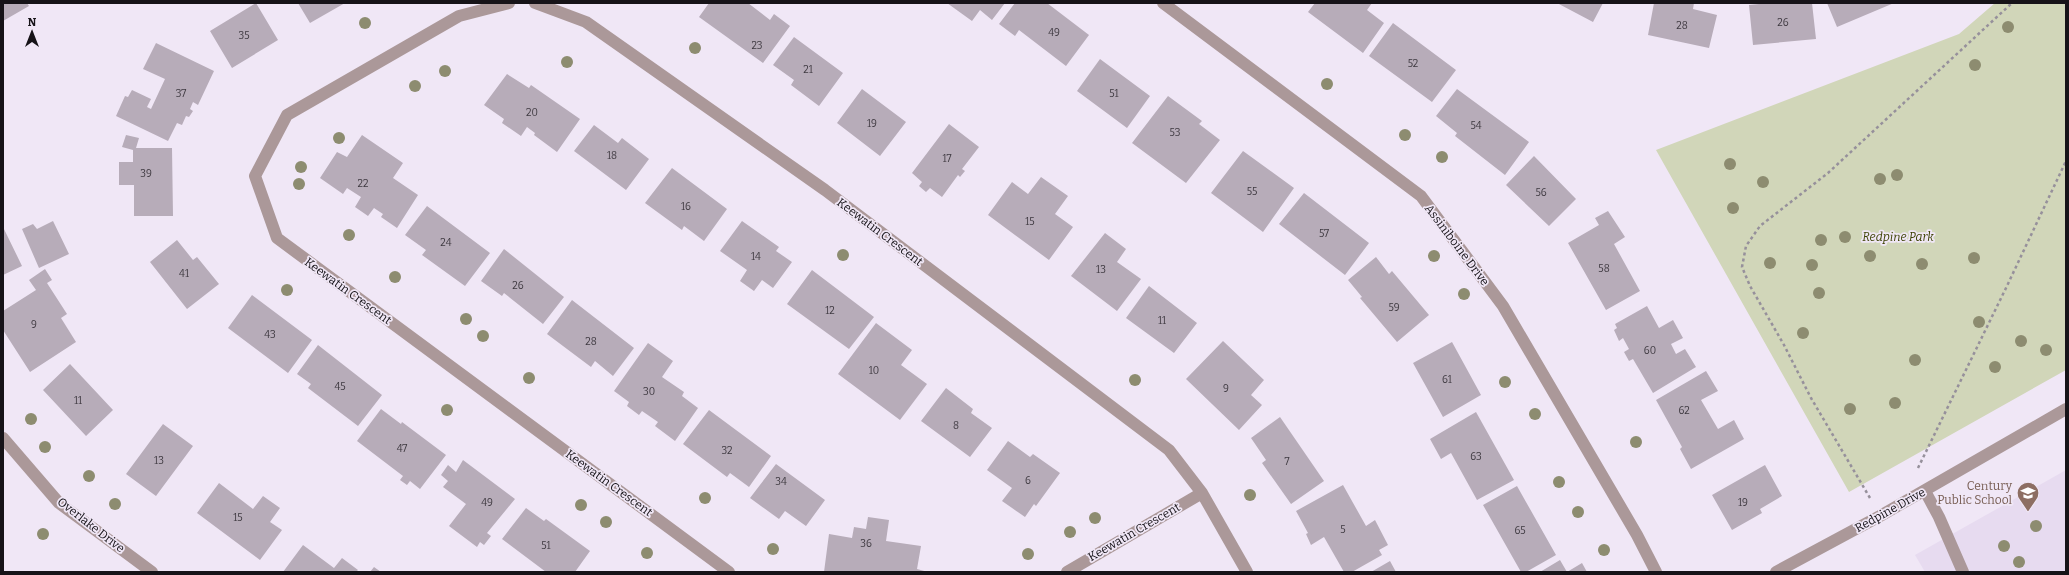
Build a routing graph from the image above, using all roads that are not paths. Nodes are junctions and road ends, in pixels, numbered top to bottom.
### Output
1 (509, 3) edge
2 (535, 3) edge
3 (1163, 3) edge
4 (2066, 409) edge
5 (3, 438) edge
6 (1925, 491) junction
7 (1202, 493) junction
8 (152, 572) edge
9 (729, 572) edge
10 (1067, 572) edge
11 (1247, 572) edge
12 (1656, 572) edge
13 (1776, 572) edge
14 (1963, 572) edge

1 - 9 street, Keewatin Crescent
2 - 7 street, Keewatin Crescent
3 - 12 street, Assiniboine Drive
4 - 6 street, Redpine Drive
5 - 8 street, Overlake Drive
6 - 13 street, Redpine Drive
6 - 14 street
7 - 10 street, Keewatin Crescent
7 - 11 street, Keewatin Crescent

